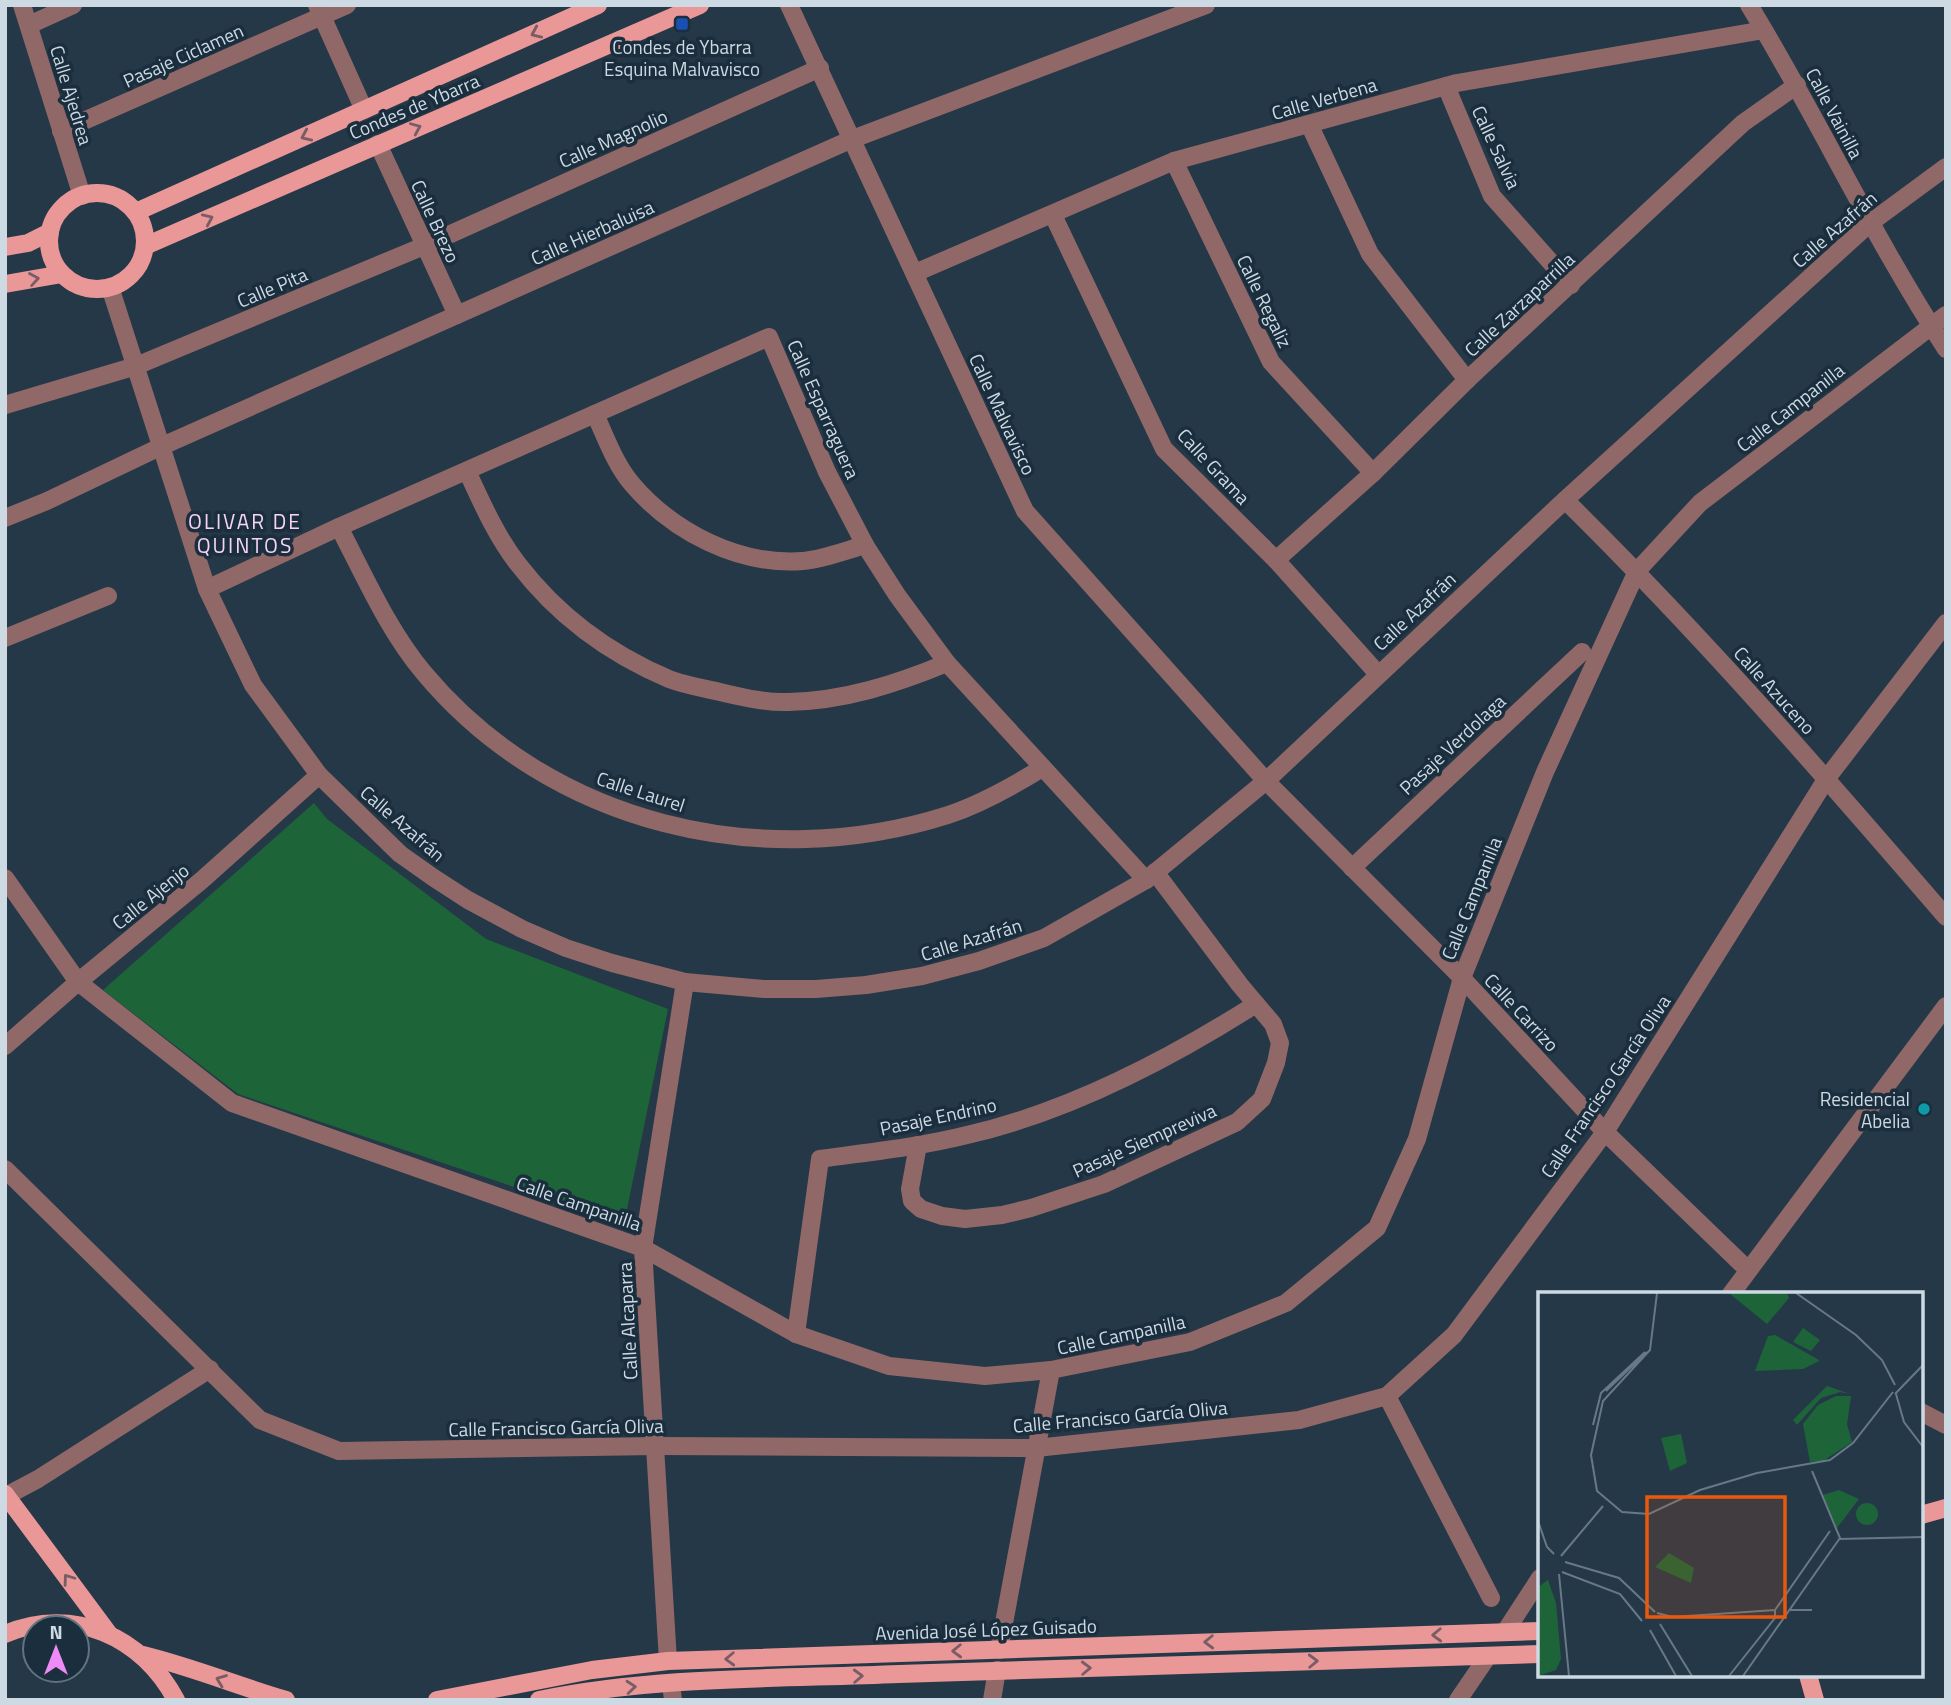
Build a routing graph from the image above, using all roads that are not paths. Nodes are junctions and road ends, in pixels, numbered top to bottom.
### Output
1 (22, 5) edge
2 (73, 5) edge
3 (347, 5) edge
4 (598, 5) edge
5 (700, 5) edge
6 (789, 5) edge
7 (1206, 5) edge
8 (1749, 5) edge
9 (320, 11) edge
10 (29, 25) junction
11 (1765, 30) junction
12 (820, 68) junction
13 (1797, 85) junction
14 (1446, 86) junction
15 (364, 110) junction
16 (1310, 124) junction
17 (61, 131) junction
18 (850, 140) junction
19 (378, 144) junction
20 (1174, 161) junction
21 (1946, 167) edge
22 (82, 196) junction
23 (136, 212) junction
24 (1053, 215) junction
25 (1870, 223) junction
26 (50, 232) junction
27 (145, 246) junction
28 (424, 246) junction
29 (5, 247) edge
30 (915, 273) junction
31 (62, 274) junction
32 (5, 284) edge
33 (1571, 285) junction
34 (110, 287) junction
35 (457, 315) junction
36 (1946, 315) edge
37 (1931, 326) junction
38 (1946, 349) edge
39 (136, 366) junction
40 (1467, 380) junction
41 (5, 405) edge
42 (595, 414) junction
43 (160, 447) junction
44 (467, 471) junction
45 (1373, 472) junction
46 (1565, 500) junction
47 (5, 518) edge
48 (339, 527) junction
49 (865, 545) junction
50 (1276, 561) junction
51 (1637, 571) junction
52 (206, 589) junction
53 (108, 596) dead end
54 (1946, 623) edge
55 (5, 638) edge
56 (1582, 652) dead end
57 (947, 663) junction
58 (1378, 674) junction
59 (1042, 768) junction
60 (319, 775) junction
61 (1827, 778) junction
62 (1266, 782) junction
63 (1352, 867) junction
64 (1150, 876) junction
65 (5, 878) edge
66 (1946, 917) edge
67 (1462, 978) junction
68 (78, 982) junction
69 (685, 982) junction
70 (1256, 1004) junction
71 (1946, 1006) edge
72 (5, 1046) edge
73 (1605, 1132) junction
74 (918, 1144) junction
75 (5, 1169) edge
76 (643, 1248) junction
77 (1748, 1270) junction
78 (1732, 1292) edge
79 (796, 1334) junction
80 (210, 1369) junction
81 (1051, 1370) junction
82 (1387, 1396) junction
83 (1923, 1413) edge
84 (1946, 1425) edge
85 (656, 1446) junction
86 (1036, 1448) junction
87 (6, 1495) edge
88 (1945, 1505) edge
89 (1923, 1514) edge
90 (1538, 1581) edge
91 (1491, 1598) dead end
92 (1538, 1631) edge
93 (1505, 1632) junction
94 (5, 1634) edge
95 (109, 1634) junction
96 (999, 1650) junction
97 (1538, 1654) edge
98 (142, 1655) junction
99 (1488, 1656) junction
100 (668, 1661) junction
101 (997, 1670) junction
102 (1809, 1677) edge
103 (672, 1692) edge
104 (176, 1700) edge
105 (286, 1700) edge
106 (437, 1700) edge
107 (539, 1700) edge
108 (992, 1700) edge
109 (1458, 1700) edge
110 (1815, 1700) edge

1 - 10 street, Calle Ajedrea
2 - 10 street
3 - 9 street, Pasaje Ciclamen
4 -> 15 main road, Condes de Ybarra
19 -> 5 main road, Condes de Ybarra
6 - 12 street, Calle Malvavisco
7 - 18 street, Calle Hierbaluisa
8 - 11 street, Calle Vainilla
9 - 15 street
9 - 17 street, Pasaje Ciclamen
10 - 17 street, Calle Ajedrea
11 - 13 street, Calle Vainilla
11 - 14 street, Calle Verbena
12 - 18 street, Calle Malvavisco
12 - 28 street, Calle Magnolio
13 - 25 street, Calle Vainilla
13 - 33 street, Calle Zarzaparrilla
14 - 16 street, Calle Verbena
14 - 33 street, Calle Salvia
15 -> 23 main road, Condes de Ybarra
16 - 20 street, Calle Verbena
16 - 40 street
17 - 22 street, Calle Ajedrea
18 - 30 street, Calle Malvavisco
18 - 35 street, Calle Hierbaluisa
27 -> 19 main road, Condes de Ybarra
19 - 28 street, Calle Brezo
20 - 24 street, Calle Verbena
20 - 45 street, Calle Regaliz
21 - 25 street, Calle Azafrán
22 - 23 main road
22 - 26 main road
23 - 27 main road
24 - 30 street, Calle Verbena
24 - 50 street, Calle Grama
25 - 37 street, Calle Vainilla
25 - 46 street, Calle Azafrán
26 - 29 main road
26 - 31 main road
27 - 34 main road
28 - 35 street, Calle Brezo
28 - 39 street, Calle Pita
30 - 62 street, Calle Malvavisco
32 -> 31 main road
31 - 34 main road
33 - 40 street, Calle Zarzaparrilla
34 - 39 street, Calle Azafrán
35 - 43 street, Calle Hierbaluisa
36 - 37 street, Calle Campanilla
37 - 38 street, Calle Vainilla
37 - 51 street, Calle Campanilla
39 - 41 street, Calle Pita
39 - 43 street, Calle Azafrán
40 - 45 street, Calle Zarzaparrilla
42 - 44 street, Calle Esparraguera
42 - 49 street
42 - 49 street, Calle Esparraguera
43 - 47 street, Calle Hierbaluisa
43 - 52 street, Calle Azafrán
44 - 48 street, Calle Esparraguera
44 - 57 street
45 - 50 street, Calle Zarzaparrilla
46 - 51 street, Calle Azuceno
46 - 58 street, Calle Azafrán
48 - 52 street, Calle Esparraguera
48 - 59 street, Calle Laurel
49 - 57 street, Calle Esparraguera
50 - 58 street, Calle Grama
51 - 61 street, Calle Azuceno
51 - 67 street, Calle Campanilla
52 - 60 street, Calle Azafrán
53 - 55 street
54 - 61 street, Calle Francisco García Oliva
56 - 63 street, Pasaje Verdolaga
57 - 59 street, Calle Esparraguera
58 - 62 street, Calle Azafrán
59 - 64 street, Calle Esparraguera
60 - 68 street, Calle Ajenjo
60 - 69 street, Calle Azafrán
61 - 66 street, Calle Azuceno
61 - 73 street, Calle Francisco García Oliva
62 - 63 street, Calle Carrizo
62 - 64 street, Calle Azafrán
63 - 67 street, Calle Carrizo
64 - 69 street, Calle Azafrán
64 - 70 street, Pasaje Siempreviva
65 - 68 street, Calle Campanilla
67 - 73 street, Calle Carrizo
67 - 81 street, Calle Campanilla
68 - 72 street, Calle Ajenjo
68 - 76 street, Calle Campanilla
69 - 76 street, Calle Alcaparra
70 - 74 street, Pasaje Endrino
70 - 74 street, Pasaje Siempreviva
71 - 77 street
73 - 77 street, Calle Carrizo
73 - 82 street, Calle Francisco García Oliva
74 - 79 street, Pasaje Endrino
75 - 80 street, Calle Francisco García Oliva
76 - 79 street, Calle Campanilla
76 - 85 street, Calle Alcaparra
77 - 78 street
79 - 81 street, Calle Campanilla
80 - 85 street, Calle Francisco García Oliva
80 - 87 street
81 - 86 street
82 - 86 street, Calle Francisco García Oliva
82 - 91 street
83 - 84 street
85 - 86 street, Calle Francisco García Oliva
85 - 100 street, Calle Alcaparra
86 - 96 street
95 -> 87 main road
88 - 89 main road
90 - 93 street
92 - 93 main road, Avenida José López Guisado
93 -> 96 main road, Avenida José López Guisado
94 - 95 main road
95 - 98 main road
96 -> 100 main road, Avenida José López Guisado
97 - 99 main road
98 - 104 main road
105 -> 98 main road
101 -> 99 main road
99 - 109 street
100 - 106 main road, Avenida José López Guisado
103 -> 101 main road
101 - 108 street
102 - 110 main road
107 -> 103 main road

